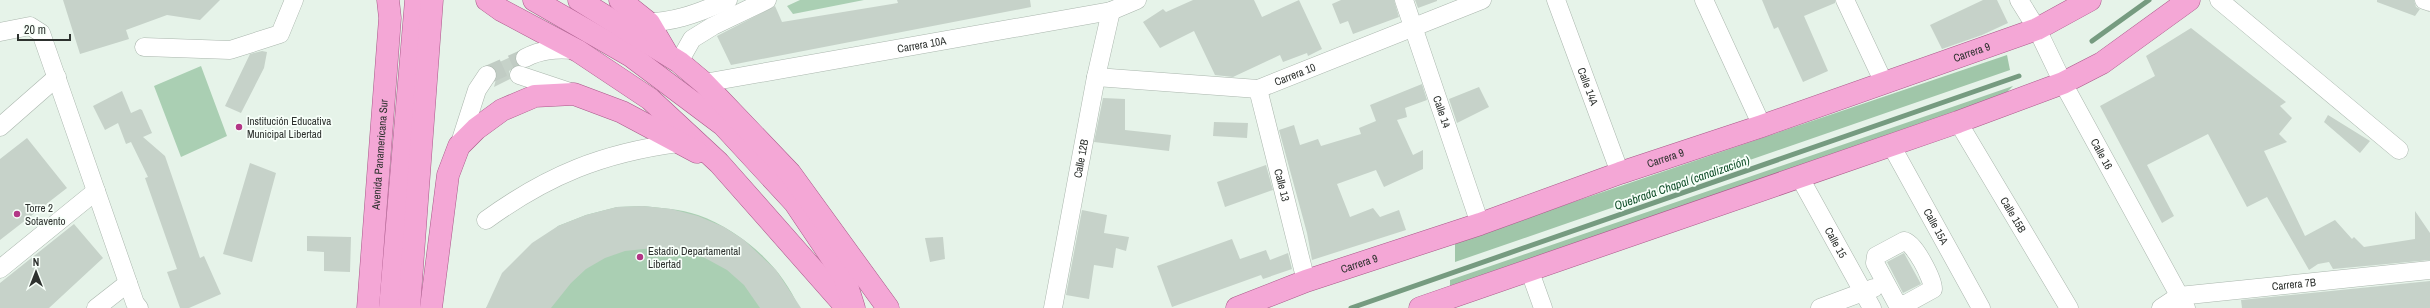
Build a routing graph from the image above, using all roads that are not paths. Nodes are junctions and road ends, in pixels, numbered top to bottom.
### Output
1 (294, 0) edge
2 (388, 0) edge
3 (416, 0) edge
4 (432, 0) edge
5 (487, 0) edge
6 (534, 0) edge
7 (579, 0) edge
8 (728, 0) edge
9 (767, 0) edge
10 (1137, 0) edge
11 (1404, 0) edge
12 (1482, 0) edge
13 (1556, 0) edge
14 (1704, 0) edge
15 (1844, 0) edge
16 (2019, 0) edge
17 (2090, 0) edge
18 (2189, 0) edge
19 (2219, 0) edge
20 (2424, 0) edge
21 (2430, 2) edge
22 (616, 9) edge
23 (1111, 11) junction
24 (649, 23) junction
25 (1415, 27) junction
26 (2037, 29) junction
27 (0, 32) edge
28 (144, 47) dead end
29 (578, 51) junction
30 (526, 58) tunnel mouth
31 (673, 58) junction
32 (487, 75) tunnel mouth
33 (519, 75) tunnel mouth
34 (57, 77) junction
35 (1096, 77) junction
36 (704, 83) junction
37 (1884, 83) junction
38 (2063, 83) junction
39 (1258, 90) junction
40 (574, 94) junction
41 (1958, 122) junction
42 (1762, 126) junction
43 (0, 127) edge
44 (678, 143) junction
45 (1891, 145) junction
46 (459, 146) junction
47 (2399, 150) dead end
48 (719, 163) junction
49 (1620, 173) junction
50 (1799, 176) junction
51 (96, 191) junction
52 (486, 220) dead end
53 (1480, 224) junction
54 (1950, 251) junction
55 (1924, 265) junction
56 (0, 268) edge
57 (1529, 269) junction
58 (2430, 270) edge
59 (1306, 281) junction
60 (1885, 282) junction
61 (128, 283) junction
62 (1868, 300) edge
63 (2183, 302) edge
64 (96, 308) edge
65 (139, 308) edge
66 (368, 308) edge
67 (390, 308) edge
68 (409, 308) edge
69 (431, 308) edge
70 (846, 308) edge
71 (854, 308) edge
72 (888, 308) edge
73 (1053, 308) edge
74 (1237, 308) edge
75 (1420, 308) edge
76 (1543, 308) edge
77 (1820, 308) edge
78 (1981, 308) edge
79 (2069, 308) edge
80 (2161, 308) edge

1 - 28 street
2 - 66 main road, Avenida Panamericana Sur
3 - 67 main road
4 - 68 main road
5 - 29 main road
6 - 71 main road
7 - 22 main road
8 - 24 street
9 - 31 street
10 - 23 street, Carrera 10A
11 - 25 street, Calle 14
12 - 25 street, Carrera 10
13 - 49 street, Calle 14A
14 - 42 street
15 - 37 street
16 - 26 street, Calle 16
17 - 26 main road, Carrera 9
18 - 38 main road
19 - 47 street
20 - 21 street
22 - 24 main road
22 - 31 main road
23 - 35 street, Calle 12B
23 - 36 street, Carrera 10A
24 - 31 main road
25 - 39 street, Carrera 10
25 - 53 street, Calle 14
26 - 37 main road, Carrera 9
26 - 38 street, Calle 16
27 - 34 street
29 - 30 street
29 - 48 main road
31 - 36 main road
32 - 46 street
33 - 40 street
34 - 43 street
34 - 51 street
35 - 39 street, Carrera 10
35 - 73 street, Calle 12B
36 - 72 main road
37 - 42 main road, Carrera 9
38 - 41 main road
38 - 63 street, Calle 16
39 - 59 street, Calle 13
40 - 44 main road
40 - 46 main road
41 - 45 main road
41 - 79 street, Calle 15B
42 - 49 main road, Carrera 9
44 - 48 main road
44 - 52 street
45 - 50 main road
45 - 54 street, Calle 15A
46 - 69 main road
48 - 70 main road
49 - 53 main road, Carrera 9
50 - 57 main road
50 - 62 street, Calle 15
51 - 56 street
51 - 61 street
53 - 59 main road, Carrera 9
54 - 55 street
54 - 78 street, Calle 15A
55 - 60 street
55 - 60 street
57 - 75 main road
57 - 76 street
58 - 63 street, Carrera 7B
59 - 74 main road, Carrera 9
60 - 62 street
61 - 64 street
61 - 65 street
62 - 77 street
63 - 80 street, Carrera 7B

